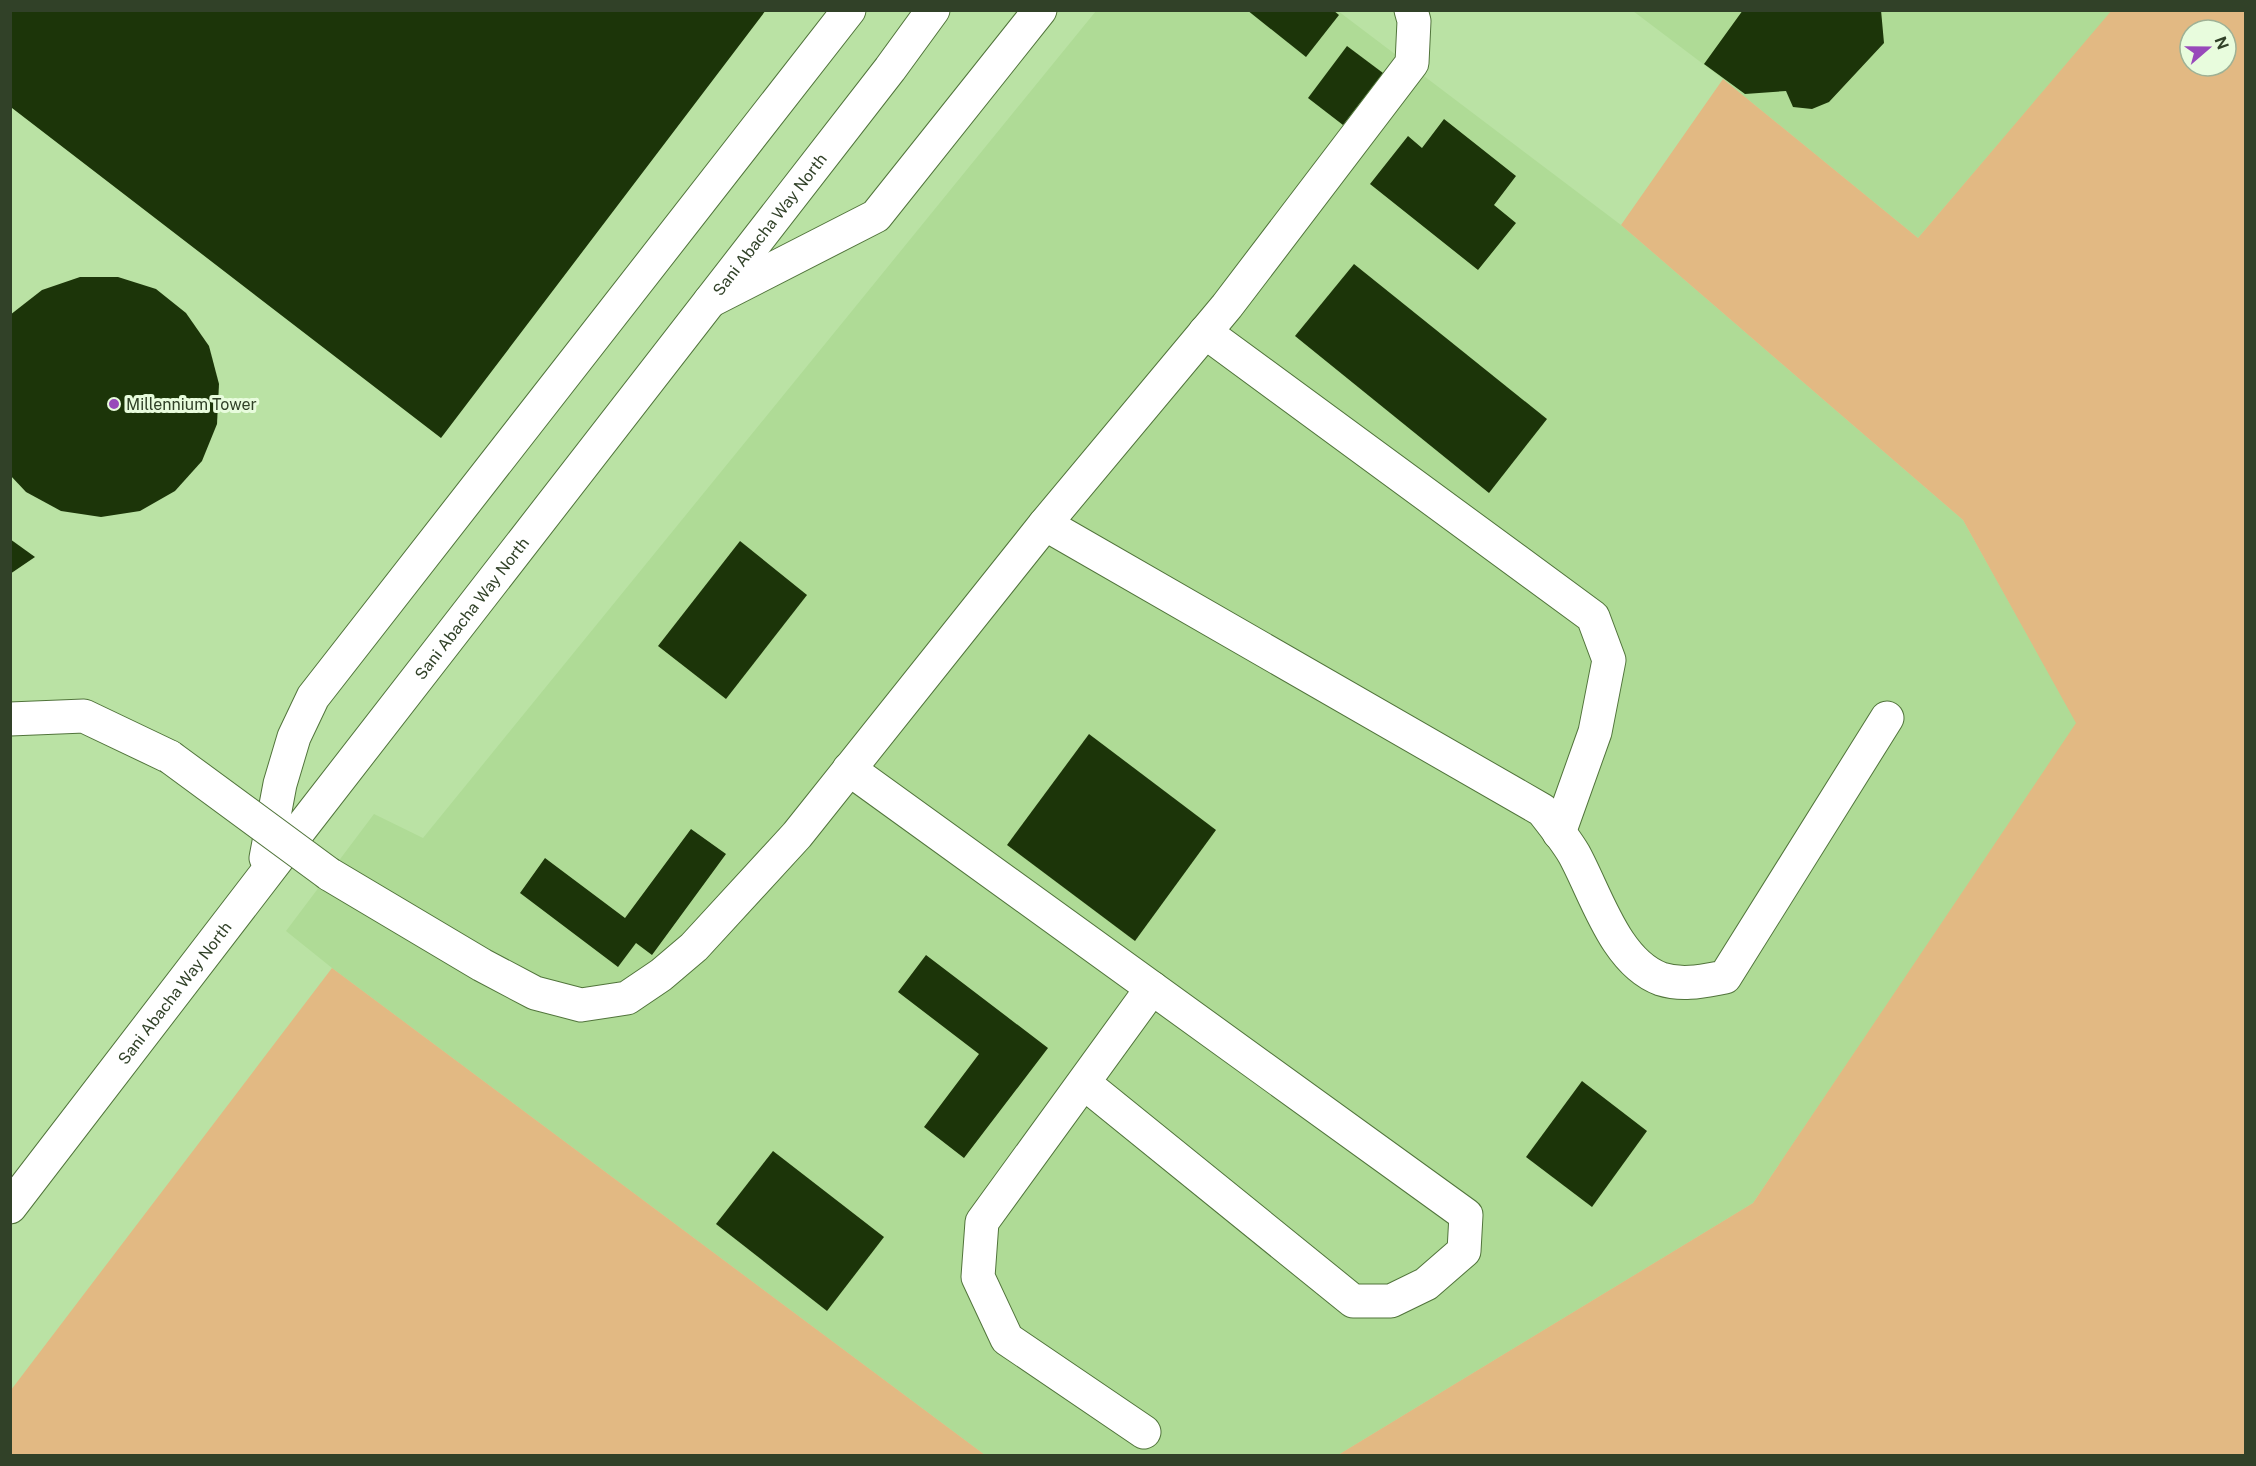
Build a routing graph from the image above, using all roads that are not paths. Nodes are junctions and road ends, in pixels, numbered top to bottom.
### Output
1 (849, 10) edge
2 (933, 10) edge
3 (1040, 10) edge
4 (1411, 10) edge
5 (710, 301) junction
6 (1205, 332) junction
7 (1045, 524) junction
8 (1887, 718) dead end
9 (10, 719) edge
10 (849, 769) junction
11 (1559, 833) junction
12 (262, 880) junction
13 (1152, 988) junction
14 (1084, 1083) junction
15 (10, 1207) edge
16 (1144, 1432) dead end

1 - 12 main road
2 - 5 main road, Sani Abacha Way North
3 - 5 main road
4 - 6 main road
5 - 12 main road, Sani Abacha Way North
6 - 7 main road
6 - 11 main road
7 - 10 main road
7 - 11 main road
8 - 11 main road
9 - 10 main road, bridge
10 - 13 main road
12 - 15 main road, Sani Abacha Way North
13 - 14 main road
13 - 14 main road
14 - 16 main road

